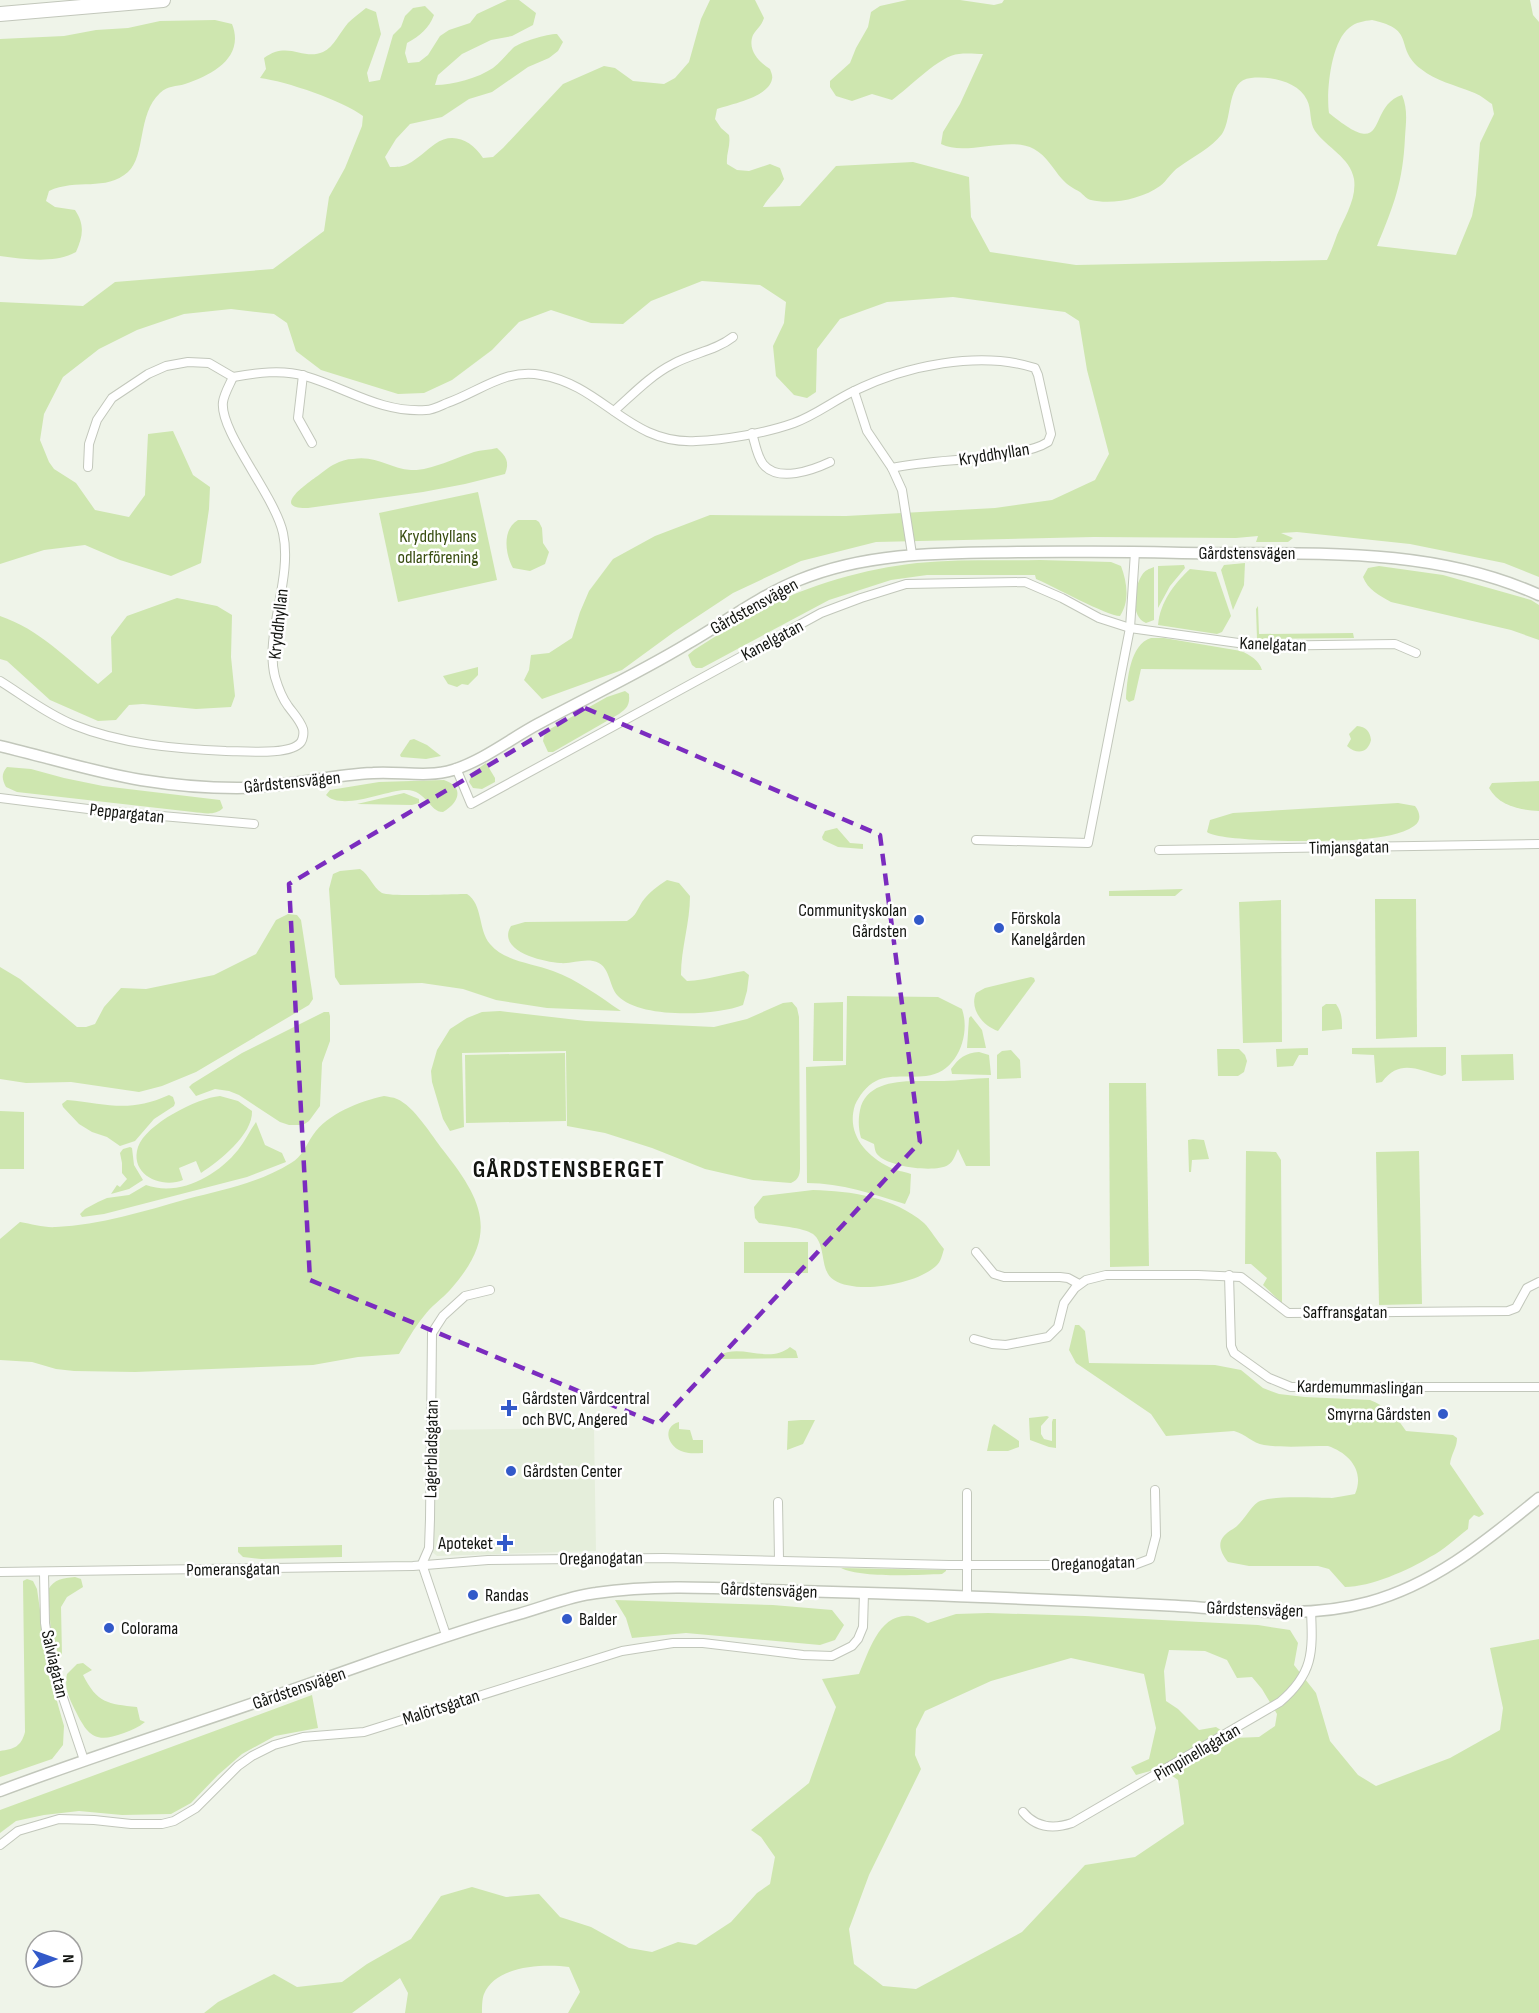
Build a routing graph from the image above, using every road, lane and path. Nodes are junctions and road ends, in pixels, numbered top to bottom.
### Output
1 (163, 0) edge
2 (0, 14) edge
3 (733, 337) dead end
4 (303, 375) junction
5 (233, 376) junction
6 (854, 391) junction
7 (614, 411) junction
8 (752, 433) junction
9 (312, 443) dead end
10 (830, 462) dead end
11 (88, 467) dead end
12 (892, 468) junction
13 (1135, 552) junction
14 (912, 554) junction
15 (1539, 595) edge
16 (1130, 628) junction
17 (1416, 653) dead end
18 (0, 681) edge
19 (0, 746) edge
20 (456, 768) junction
21 (0, 798) edge
22 (254, 824) dead end
23 (976, 840) dead end
24 (1539, 844) edge
25 (1159, 850) dead end
26 (976, 1252) dead end
27 (1229, 1275) junction
28 (1539, 1282) edge
29 (1079, 1284) junction
30 (490, 1290) dead end
31 (974, 1339) dead end
32 (1539, 1387) edge
33 (1155, 1490) dead end
34 (967, 1493) dead end
35 (1539, 1498) edge
36 (778, 1502) dead end
37 (779, 1559) junction
38 (422, 1564) junction
39 (967, 1565) junction
40 (0, 1572) edge
41 (44, 1573) junction
42 (864, 1593) junction
43 (967, 1595) junction
44 (1311, 1611) junction
45 (446, 1635) junction
46 (84, 1760) junction
47 (0, 1791) edge
48 (1023, 1812) dead end
49 (0, 1845) edge

1 - 2 highway
3 - 7 street
4 - 5 street, Kryddhyllan
4 - 7 street, Kryddhyllan
4 - 9 street
5 - 11 street
5 - 18 street, Kryddhyllan
6 - 8 street, Kryddhyllan
6 - 12 street
6 - 12 street, Kryddhyllan
7 - 8 street, Kryddhyllan
8 - 10 street
12 - 14 street
13 - 14 street, Gårdstensvägen
13 - 15 street, Gårdstensvägen
13 - 16 street
14 - 20 street, Gårdstensvägen
16 - 17 street, Kanelgatan
16 - 20 street, Kanelgatan
16 - 23 street
19 - 20 street, Gårdstensvägen
21 - 22 street, Peppargatan
24 - 25 street, Timjansgatan
26 - 29 street
27 - 28 street, Saffransgatan
27 - 29 street, Saffransgatan
27 - 32 street, Kardemummaslingan
29 - 31 street
30 - 38 street, Lagerbladsgatan
33 - 39 street, Oreganogatan
34 - 39 street
35 - 44 street, Gårdstensvägen
36 - 37 street
37 - 38 street, Oreganogatan
37 - 39 street, Oreganogatan
38 - 41 street, Pomeransgatan
38 - 45 street
39 - 43 street
40 - 41 street
41 - 46 street, Salviagatan
42 - 43 street, Gårdstensvägen
42 - 45 street, Gårdstensvägen
42 - 49 street, Malörtsgatan
43 - 44 street, Gårdstensvägen
44 - 48 street, Pimpinellagatan
45 - 46 street, Gårdstensvägen
46 - 47 street, Gårdstensvägen

